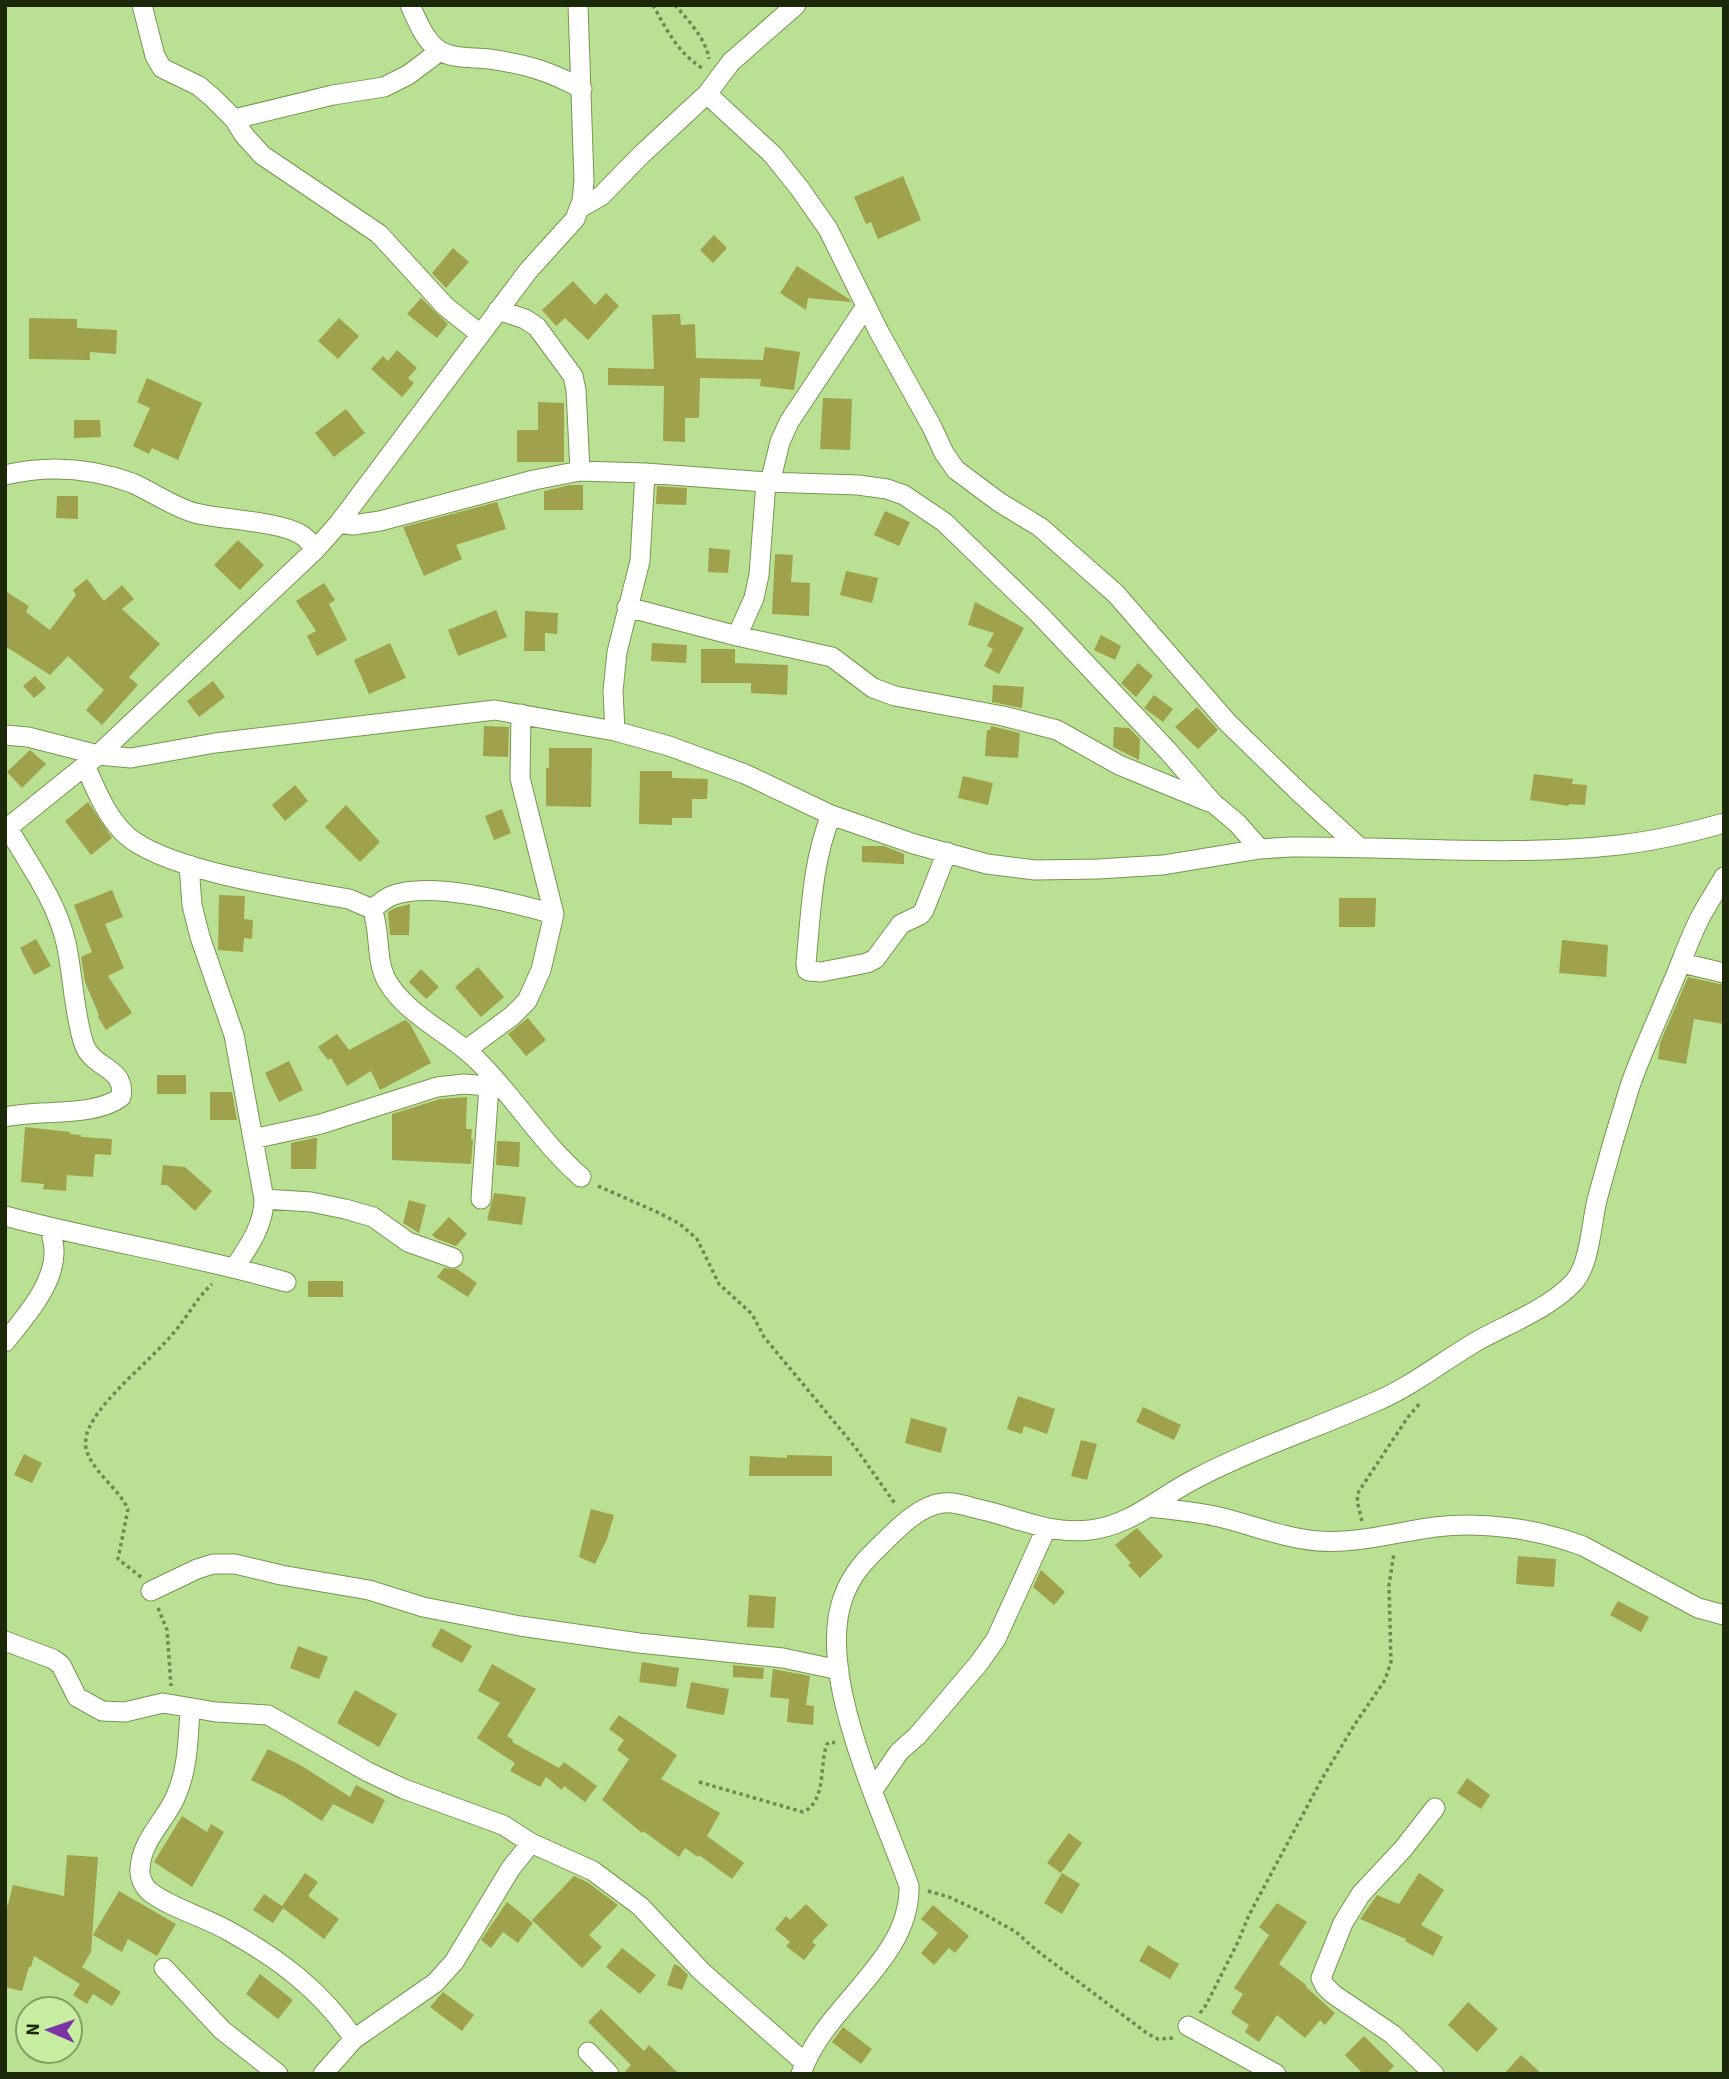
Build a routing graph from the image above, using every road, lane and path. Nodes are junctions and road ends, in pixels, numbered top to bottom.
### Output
1 (142, 5) edge
2 (410, 5) edge
3 (578, 5) edge
4 (653, 5) edge
5 (675, 5) edge
6 (796, 5) edge
7 (440, 51) junction
8 (715, 76) junction
9 (582, 89) junction
10 (707, 94) junction
11 (234, 120) junction
12 (580, 208) junction
13 (866, 306) junction
14 (498, 310) junction
15 (480, 334) junction
16 (580, 471) junction
17 (645, 473) junction
18 (5, 475) edge
19 (768, 483) junction
20 (339, 523) junction
21 (316, 549) junction
22 (627, 607) junction
23 (737, 636) junction
24 (521, 714) junction
25 (615, 731) junction
26 (5, 736) edge
27 (91, 760) junction
28 (1213, 803) junction
29 (831, 815) junction
30 (1724, 824) edge
31 (7, 829) edge
32 (1359, 846) junction
33 (1260, 849) junction
34 (947, 852) junction
35 (189, 865) junction
36 (1724, 877) edge
37 (372, 909) junction
38 (554, 914) junction
39 (1682, 963) junction
40 (1724, 973) edge
41 (466, 1050) junction
42 (495, 1086) junction
43 (5, 1116) edge
44 (253, 1139) junction
45 (581, 1177) joint
46 (264, 1199) junction
47 (481, 1199) dead end
48 (5, 1216) edge
49 (50, 1228) junction
50 (453, 1258) dead end
51 (230, 1266) junction
52 (286, 1282) dead end
53 (5, 1342) edge
54 (1432, 1371) junction
55 (1150, 1507) junction
56 (908, 1521) junction
57 (1046, 1529) junction
58 (1389, 1534) junction
59 (1357, 1539) junction
60 (151, 1591) junction
61 (1724, 1615) edge
62 (5, 1641) edge
63 (839, 1670) junction
64 (170, 1703) junction
65 (190, 1710) junction
66 (861, 1758) junction
67 (699, 1782) dead end
68 (873, 1790) junction
69 (1435, 1808) dead end
70 (531, 1843) junction
71 (909, 1892) junction
72 (164, 1968) dead end
73 (1188, 2026) junction
74 (354, 2039) junction
75 (588, 2052) dead end
76 (804, 2071) edge
77 (1427, 2072) edge
78 (278, 2074) edge
79 (323, 2074) edge
80 (609, 2074) edge
81 (1276, 2074) edge

1 - 11 street
2 - 7 street
3 - 9 street
4 - 8 path
5 - 8 path
6 - 8 street
7 - 9 street
7 - 11 street
8 - 10 street
9 - 12 street
10 - 12 street
10 - 13 street
11 - 15 street
12 - 14 street
13 - 19 street
13 - 32 street
14 - 15 street
14 - 16 street
15 - 20 street
16 - 17 street
16 - 20 street
17 - 19 street
17 - 22 street
18 - 21 street
19 - 23 street
19 - 28 street
20 - 21 street
21 - 27 street
22 - 23 street
22 - 25 street
23 - 28 street
24 - 25 street
24 - 27 street
24 - 38 street
25 - 29 street
26 - 27 street
27 - 31 street
27 - 35 street
28 - 33 street
29 - 34 street
29 - 34 street
30 - 32 street
31 - 43 street
32 - 33 street
33 - 34 street
35 - 37 street
35 - 44 street
36 - 39 street
37 - 38 street
37 - 41 street
38 - 41 street
39 - 40 street
39 - 54 street
41 - 42 street
42 - 44 street
42 - 45 street
42 - 47 street
44 - 46 street
45 - 56 path
46 - 50 street
46 - 51 street
48 - 49 street
49 - 51 street
49 - 53 street
51 - 52 street
51 - 60 path
54 - 55 street
54 - 59 path
55 - 57 street
55 - 59 street
56 - 57 street
56 - 63 street
57 - 68 street
58 - 59 street
58 - 61 street
58 - 73 path
60 - 63 street
60 - 64 path
62 - 64 street
63 - 66 street
64 - 65 street
65 - 70 street
65 - 74 street
66 - 67 path
66 - 68 street
68 - 71 street
69 - 77 street
70 - 74 street
70 - 76 street
71 - 73 path
71 - 76 street
72 - 78 street
73 - 81 street
74 - 79 street
75 - 80 street

